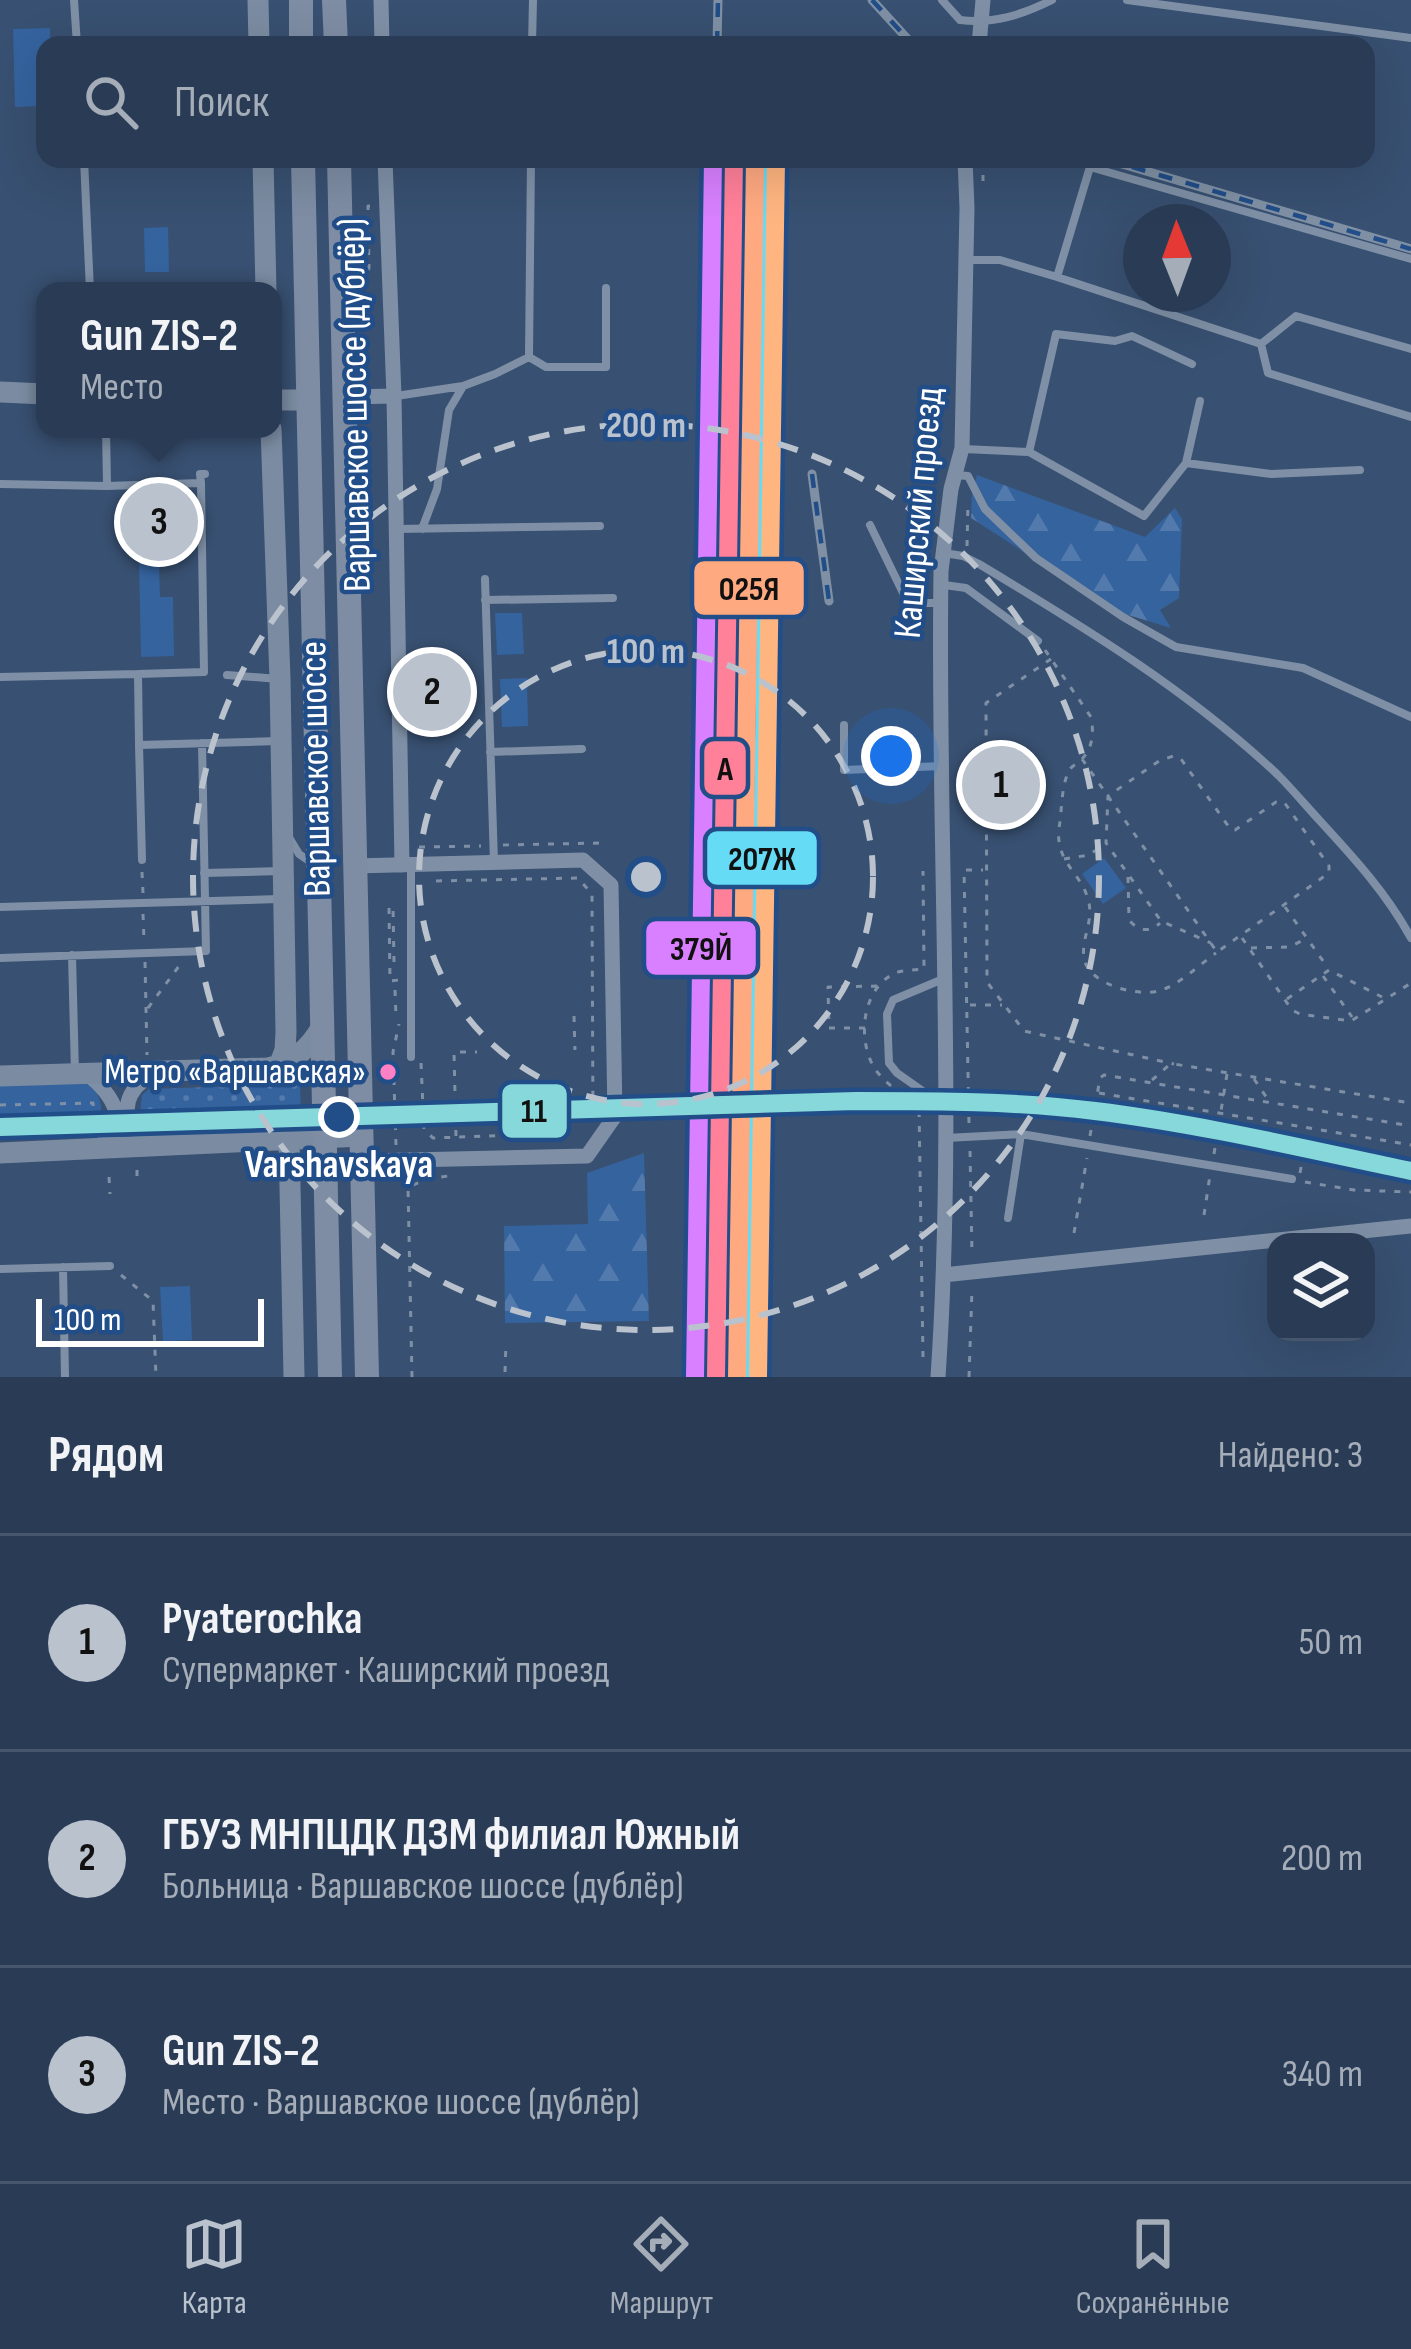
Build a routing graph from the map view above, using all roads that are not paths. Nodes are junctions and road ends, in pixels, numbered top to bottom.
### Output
1 (74, 0) edge
2 (258, 0) edge
3 (301, 0) edge
4 (334, 0) edge
5 (381, 0) edge
6 (532, 0) edge
7 (942, 0) edge
8 (983, 0) edge
9 (1052, 0) edge
10 (1127, 0) edge
11 (982, 22) junction
12 (76, 36) edge
13 (260, 36) edge
14 (302, 36) edge
15 (336, 36) edge
16 (382, 36) edge
17 (532, 36) edge
18 (980, 36) edge
19 (1411, 38) edge
20 (84, 168) edge
21 (262, 168) edge
22 (303, 168) edge
23 (339, 168) edge
24 (385, 168) edge
25 (531, 168) edge
26 (965, 168) edge
27 (1090, 168) edge
28 (1093, 168) edge
29 (1411, 259) edge
30 (966, 260) junction
31 (1057, 277) junction
32 (90, 282) edge
33 (266, 282) edge
34 (606, 288) dead end
35 (1261, 344) junction
36 (1411, 349) edge
37 (529, 357) junction
38 (1192, 364) dead end
39 (463, 386) junction
40 (0, 392) edge
41 (36, 394) edge
42 (394, 396) junction
43 (346, 397) junction
44 (282, 400) edge
45 (307, 400) junction
46 (1200, 401) dead end
47 (1411, 417) edge
48 (106, 438) edge
49 (271, 438) edge
50 (962, 448) junction
51 (1029, 452) junction
52 (1186, 464) junction
53 (1360, 470) dead end
54 (954, 475) junction
55 (0, 484) edge
56 (107, 486) junction
57 (870, 525) dead end
58 (600, 526) dead end
59 (394, 529) junction
60 (422, 529) junction
61 (943, 553) junction
62 (485, 579) dead end
63 (940, 585) junction
64 (613, 598) dead end
65 (485, 600) junction
66 (940, 603) junction
67 (1039, 641) road end
68 (138, 674) junction
69 (227, 675) dead end
70 (0, 677) edge
71 (280, 679) junction
72 (1411, 717) edge
73 (844, 725) dead end
74 (280, 741) junction
75 (202, 743) junction
76 (139, 745) junction
77 (582, 749) dead end
78 (490, 752) junction
79 (942, 766) junction
80 (283, 827) junction
81 (142, 860) dead end
82 (494, 863) junction
83 (407, 865) junction
84 (354, 866) junction
85 (317, 867) junction
86 (283, 871) junction
87 (205, 873) junction
88 (283, 898) junction
89 (205, 901) junction
90 (0, 907) edge
91 (1411, 938) edge
92 (72, 955) junction
93 (0, 958) edge
94 (944, 979) junction
95 (321, 1028) junction
96 (416, 1055) road end
97 (279, 1066) junction
98 (81, 1073) junction
99 (160, 1073) junction
100 (0, 1076) edge
101 (945, 1107) junction
102 (1021, 1134) junction
103 (323, 1137) junction
104 (289, 1138) junction
105 (944, 1138) junction
106 (165, 1147) junction
107 (362, 1149) junction
108 (89, 1150) junction
109 (0, 1153) edge
110 (1292, 1179) dead end
111 (1008, 1218) dead end
112 (1411, 1226) edge
113 (110, 1266) road end
114 (63, 1267) junction
115 (0, 1268) edge
116 (943, 1275) junction
117 (930, 1373) edge
118 (65, 1377) edge
119 (294, 1377) edge
120 (331, 1377) edge
121 (367, 1377) edge

1 - 12 lane
2 - 13 street
3 - 14 main road
4 - 15 main road
5 - 16 street
6 - 17 lane
7 - 11 lane
8 - 11 street
9 - 11 lane
10 - 19 lane
11 - 18 street
20 - 32 lane
21 - 33 street
22 - 45 main road, Варшавское шоссе
23 - 43 main road, Варшавское шоссе
24 - 42 street, Варшавское шоссе (дублёр)
25 - 37 lane
26 - 30 street, Каширский проезд
27 - 31 lane
28 - 29 lane
30 - 31 lane
30 - 50 street, Каширский проезд
31 - 35 lane
34 - 37 lane
35 - 36 lane
35 - 47 lane
37 - 39 lane
38 - 51 lane
39 - 42 lane
39 - 60 lane
40 - 41 street
42 - 43 street
42 - 59 street, Варшавское шоссе (дублёр)
43 - 84 main road, Варшавское шоссе
44 - 45 street
45 - 85 main road, Варшавское шоссе
46 - 52 lane
48 - 56 lane
49 - 71 street, Варшавское шоссе (дублёр)
50 - 51 lane
50 - 54 street, Каширский проезд
51 - 52 lane
52 - 53 lane
54 - 61 street, Каширский проезд
54 - 72 lane
55 - 56 lane
56 - 68 lane
57 - 66 lane
58 - 60 lane
59 - 60 lane
59 - 83 street, Варшавское шоссе (дублёр)
61 - 63 street, Каширский проезд
61 - 91 lane
62 - 65 lane
63 - 66 street, Каширский проезд
63 - 67 lane
64 - 65 lane
65 - 78 lane
66 - 79 street, Каширский проезд
68 - 70 lane
68 - 76 lane
69 - 71 lane
71 - 74 street, Варшавское шоссе (дублёр)
73 - 79 lane
74 - 75 lane
74 - 80 street, Варшавское шоссе (дублёр)
75 - 76 lane
75 - 87 lane
76 - 81 lane
77 - 78 lane
78 - 82 lane
79 - 94 street, Каширский проезд
80 - 85 lane
80 - 86 street, Варшавское шоссе (дублёр)
82 - 83 street
82 - 107 street
83 - 84 street
83 - 96 lane
84 - 85 lane
84 - 107 main road, Варшавское шоссе
85 - 95 main road, Варшавское шоссе
86 - 87 lane
86 - 88 street, Варшавское шоссе (дублёр)
87 - 89 lane
88 - 89 lane
88 - 97 street, Варшавское шоссе (дублёр)
89 - 90 lane
89 - 92 lane
92 - 93 lane
92 - 98 lane
94 - 101 street, Каширский проезд
94 - 101 lane
95 - 97 street
95 - 103 main road, Варшавское шоссе
97 - 99 street
98 - 99 street
98 - 100 street
98 - 108 street
99 - 106 street
101 - 105 street, Каширский проезд
102 - 105 lane
102 - 110 lane
102 - 111 lane
103 - 104 street
103 - 107 street
103 - 120 main road, Варшавское шоссе
104 - 106 street
104 - 119 street
105 - 116 street, Каширский проезд
106 - 108 street
107 - 121 main road, Варшавское шоссе
108 - 109 street
112 - 116 street
113 - 114 lane
114 - 115 lane
114 - 118 lane
116 - 117 street, Каширский проезд

